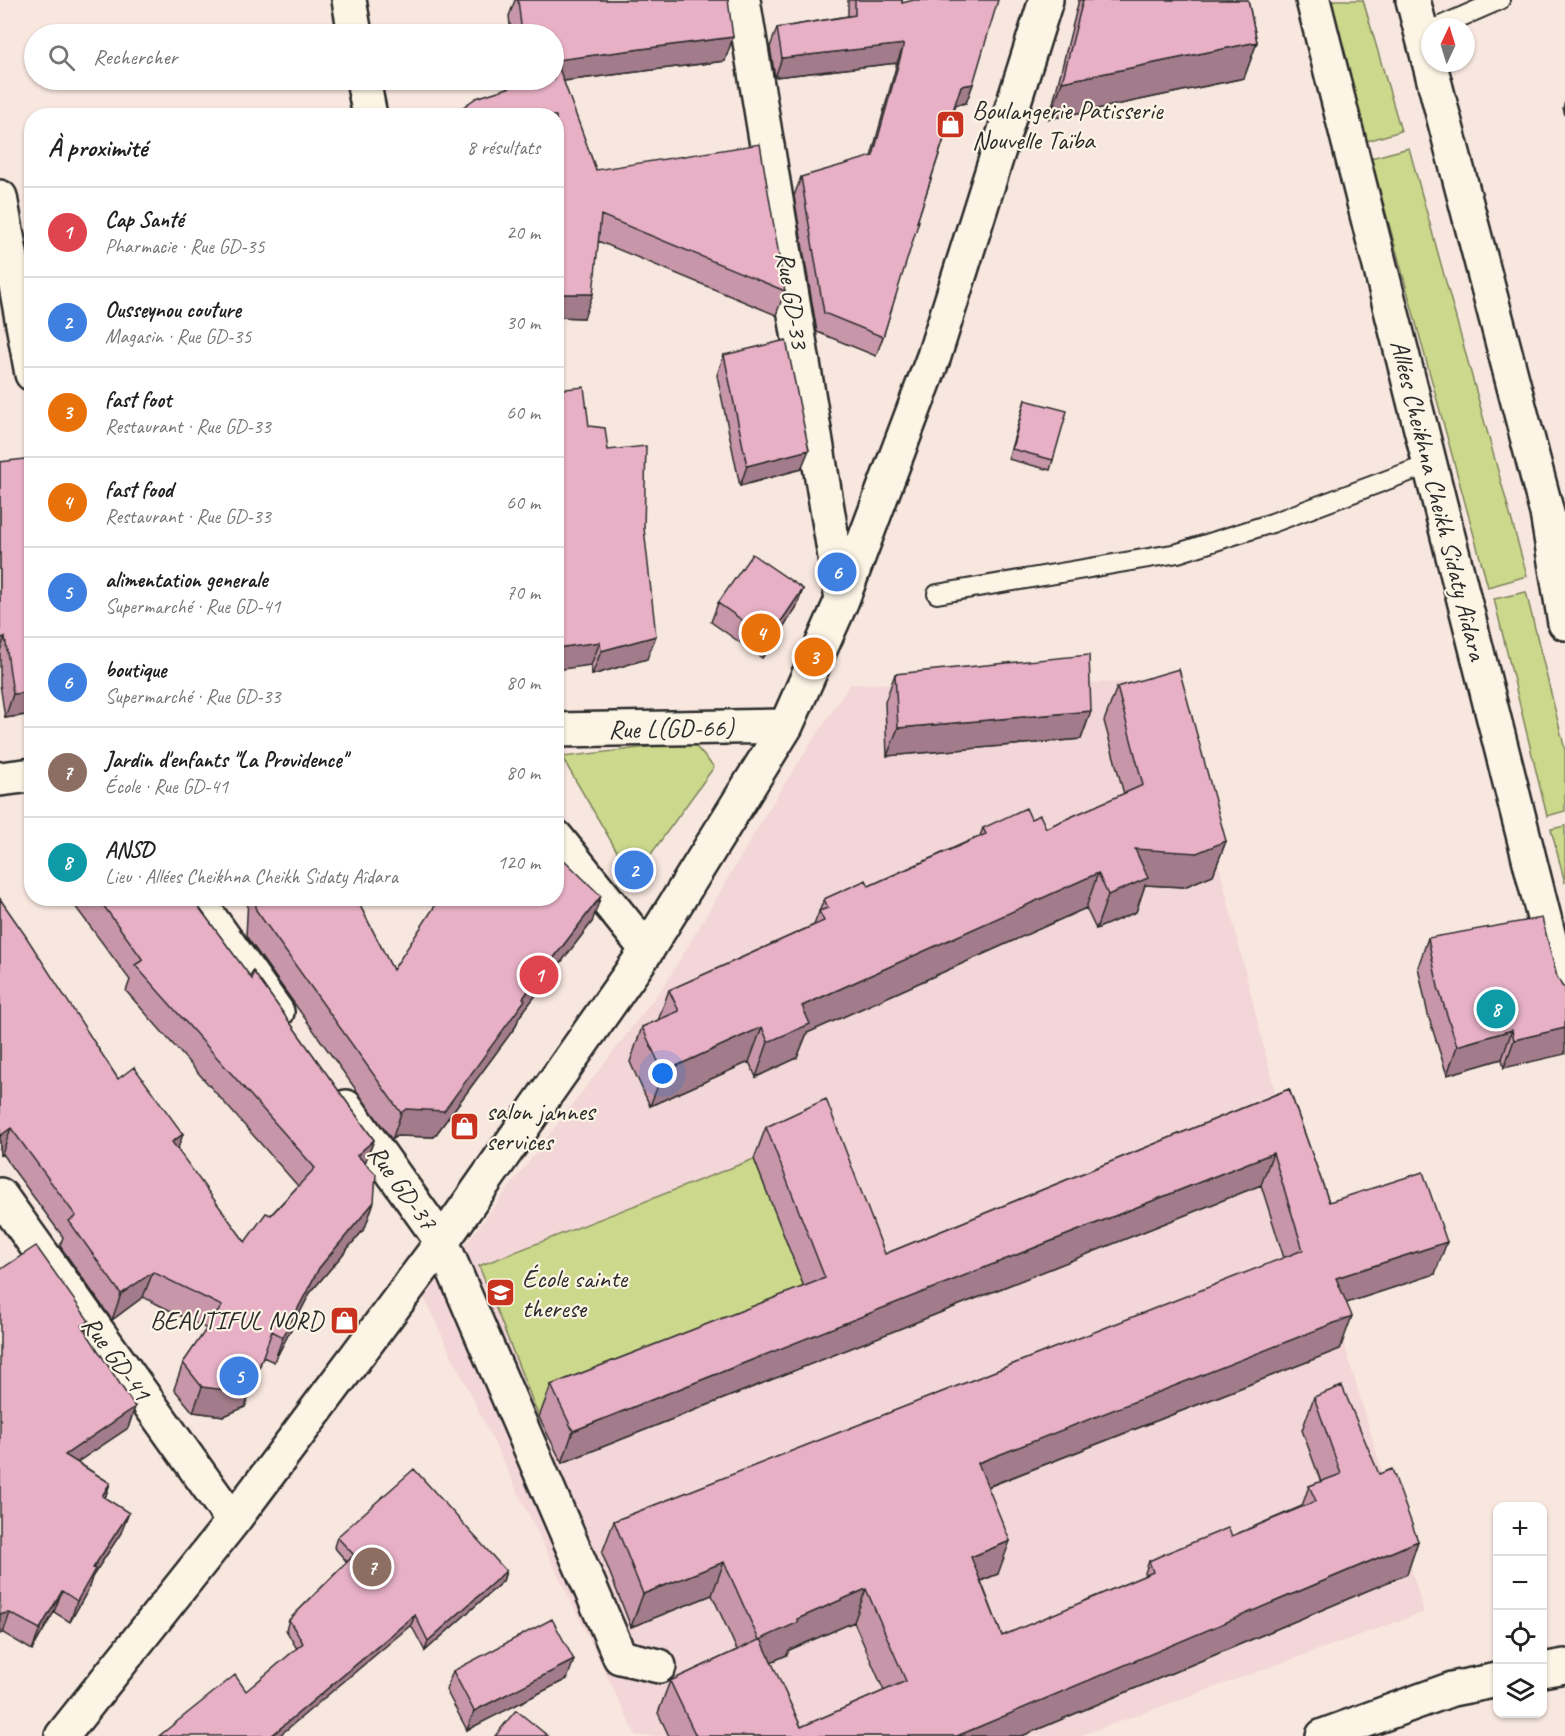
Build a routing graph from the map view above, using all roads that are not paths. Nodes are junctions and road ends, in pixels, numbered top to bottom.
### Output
1 (349, 0) edge
2 (743, 0) edge
3 (1313, 0) edge
4 (1413, 0) edge
5 (1500, 0) edge
6 (1045, 1) edge
7 (1423, 18) edge
8 (1459, 18) edge
9 (353, 24) edge
10 (1440, 72) edge
11 (365, 90) edge
12 (368, 108) edge
13 (0, 197) edge
14 (24, 330) edge
15 (1430, 464) junction
16 (937, 594) dead end
17 (842, 600) junction
18 (1565, 623) edge
19 (786, 726) junction
20 (564, 730) edge
21 (24, 776) edge
22 (0, 779) edge
23 (564, 847) edge
24 (202, 906) edge
25 (647, 950) junction
26 (1565, 1001) edge
27 (292, 1032) edge
28 (326, 1080) edge
29 (0, 1195) edge
30 (442, 1242) junction
31 (233, 1521) junction
32 (659, 1666) dead end
33 (1565, 1666) edge
34 (1547, 1669) edge
35 (1493, 1681) edge
36 (62, 1736) edge
37 (1323, 1736) edge

1 - 9 street
2 - 17 street, Rue GD-33
3 - 15 street, Allées Cheikhna Cheikh Sidaty Aîdara
4 - 7 street
5 - 8 lane
6 - 17 street
10 - 18 street
11 - 12 street
13 - 14 street
15 - 16 lane
15 - 26 street, Allées Cheikhna Cheikh Sidaty Aîdara
17 - 19 street
19 - 20 street, Rue L(GD-66)
19 - 25 street
21 - 22 street
23 - 25 street
24 - 27 street
25 - 30 street
28 - 30 street, Rue GD-37
29 - 31 street, Rue GD-41
30 - 31 street
30 - 32 street, Rue GD-37
31 - 36 street
33 - 34 street
35 - 37 street

